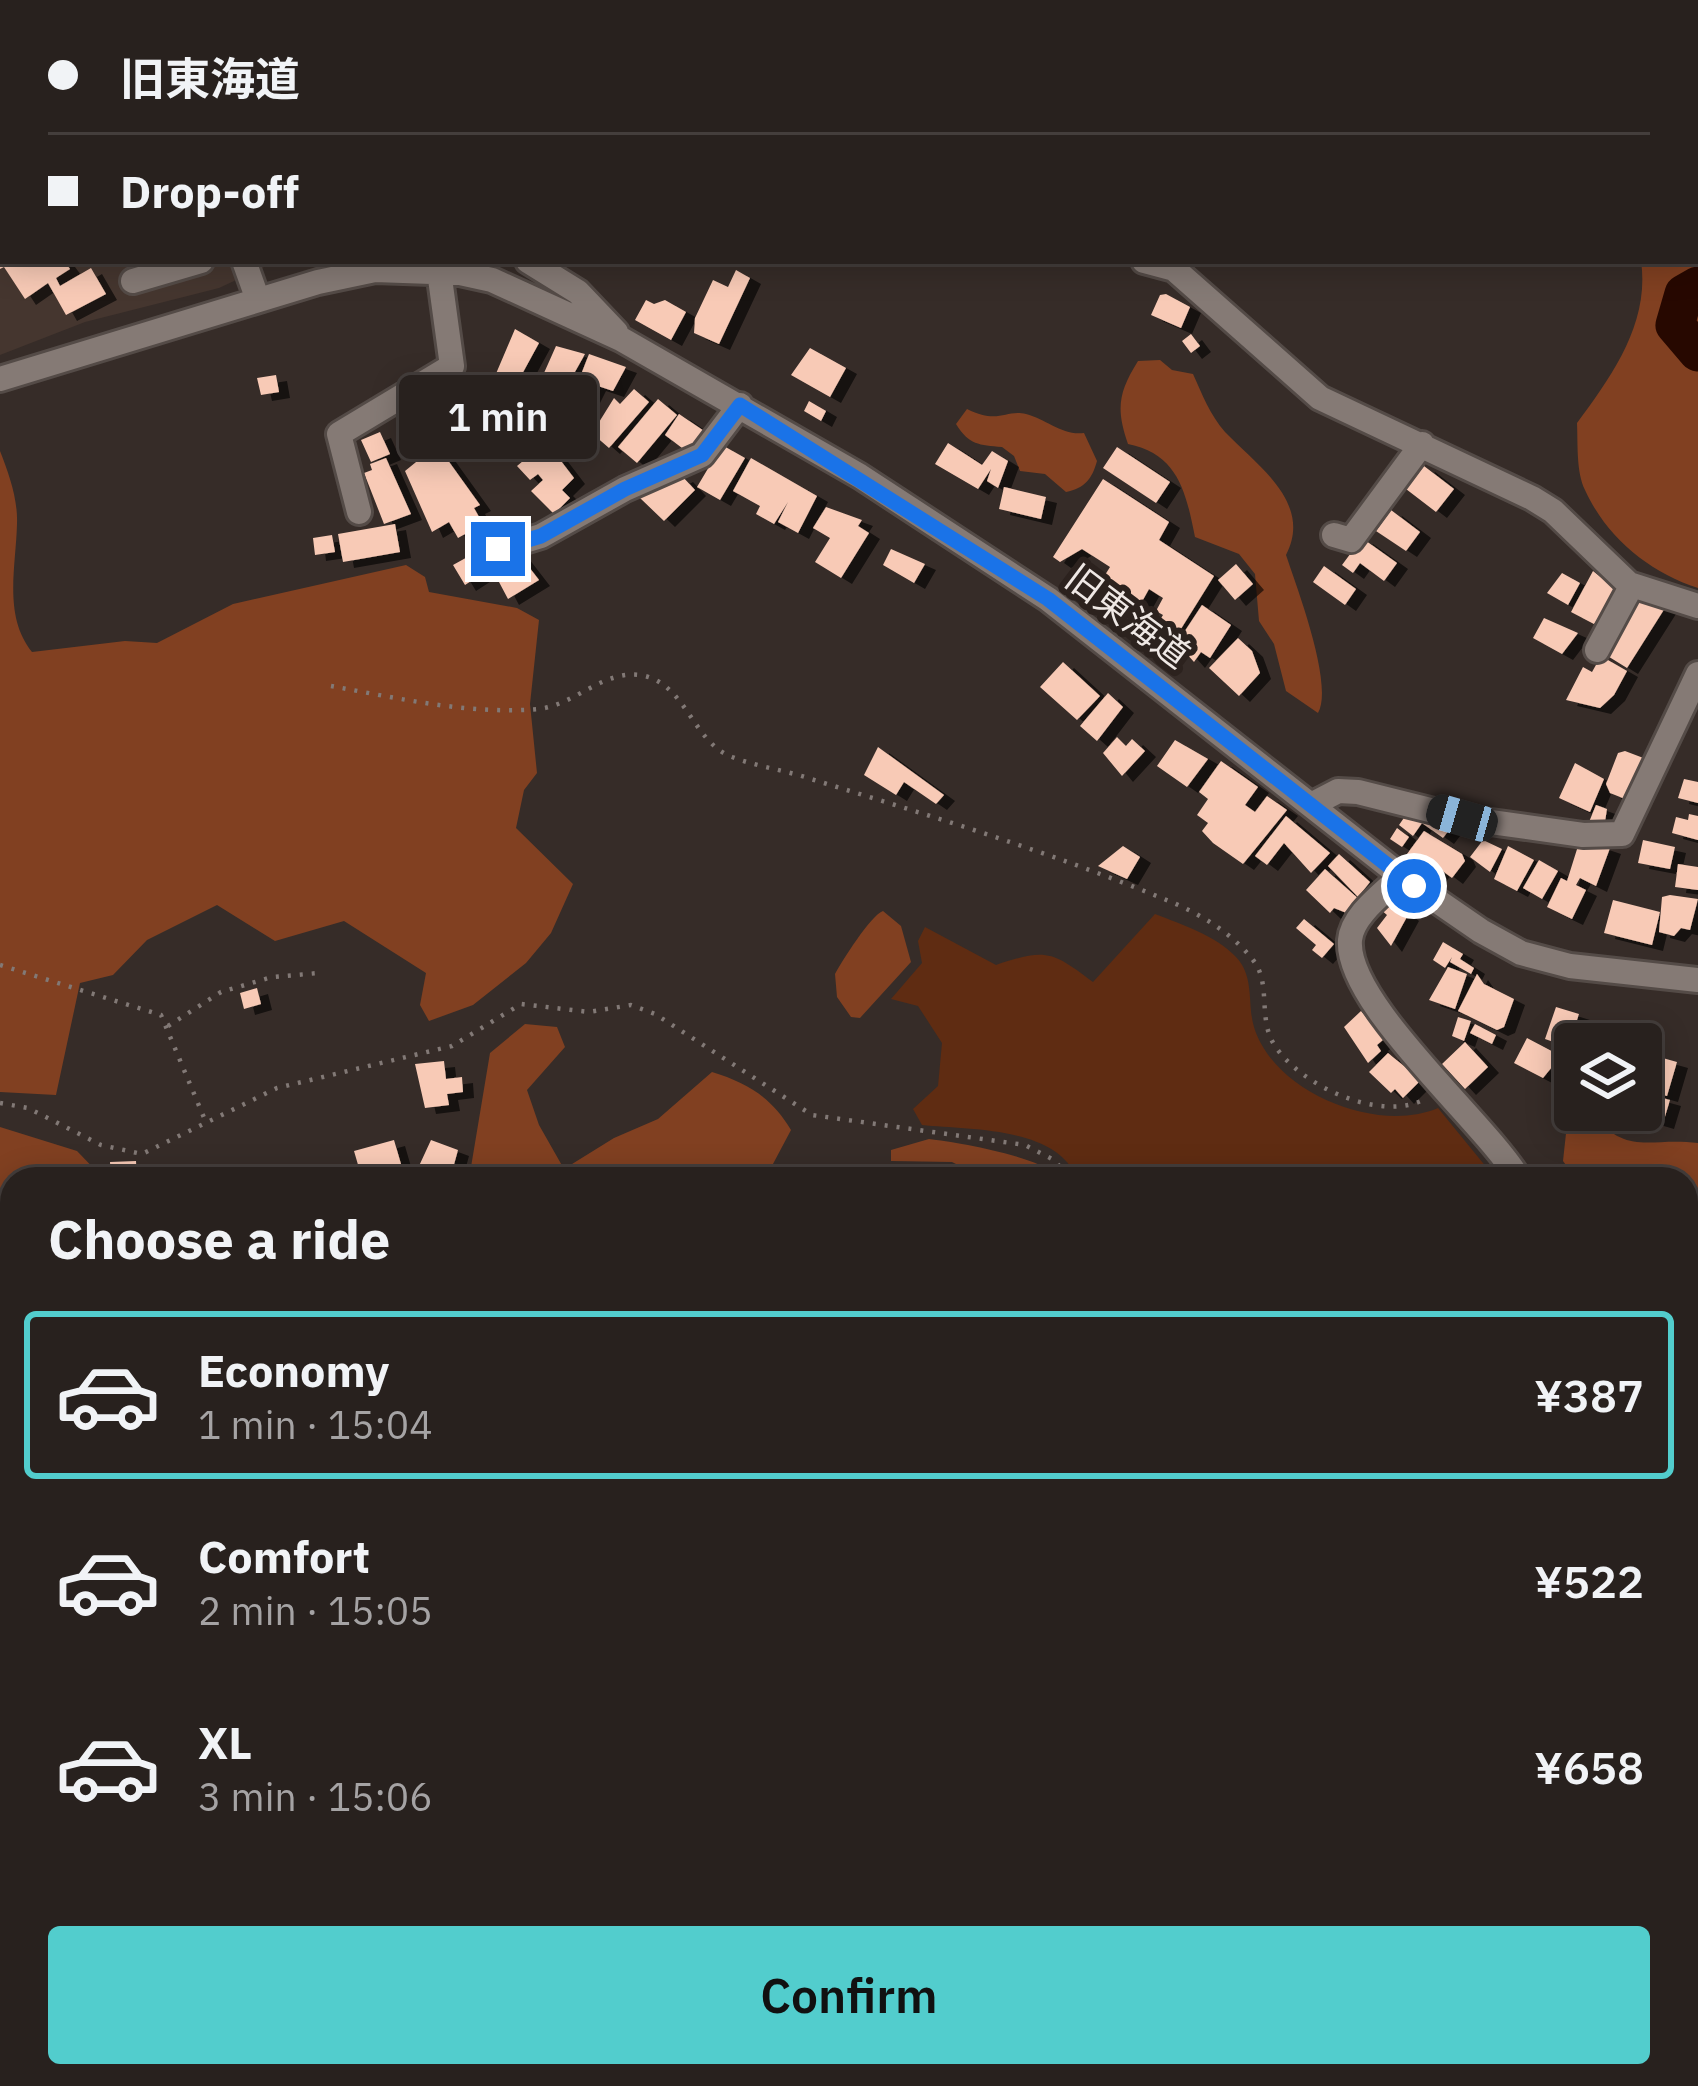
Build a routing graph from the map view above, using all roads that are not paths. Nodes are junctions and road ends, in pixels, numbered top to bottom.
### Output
1 (191, 264) edge
2 (245, 264) edge
3 (533, 264) edge
4 (1155, 264) edge
5 (376, 266) edge
6 (439, 271) junction
7 (133, 281) dead end
8 (258, 300) junction
9 (621, 339) junction
10 (0, 379) edge
11 (740, 405) junction
12 (1423, 444) junction
13 (358, 512) dead end
14 (1334, 535) dead end
15 (498, 549) dead end
16 (1632, 586) junction
17 (1698, 606) edge
18 (1597, 650) dead end
19 (1698, 674) edge
20 (1313, 804) junction
21 (1401, 876) junction
22 (1698, 980) edge
23 (1510, 1167) edge

1 - 7 street
2 - 8 street
3 - 9 street, 旧東海道
4 - 12 street
5 - 6 street
5 - 8 street
6 - 9 street
6 - 13 street
8 - 10 street
9 - 11 street, 旧東海道
11 - 15 street
11 - 20 street, 旧東海道
12 - 14 street
12 - 16 street
16 - 17 street
16 - 18 street
19 - 20 street
20 - 21 street, 旧東海道
21 - 22 street, 旧東海道
21 - 23 street

